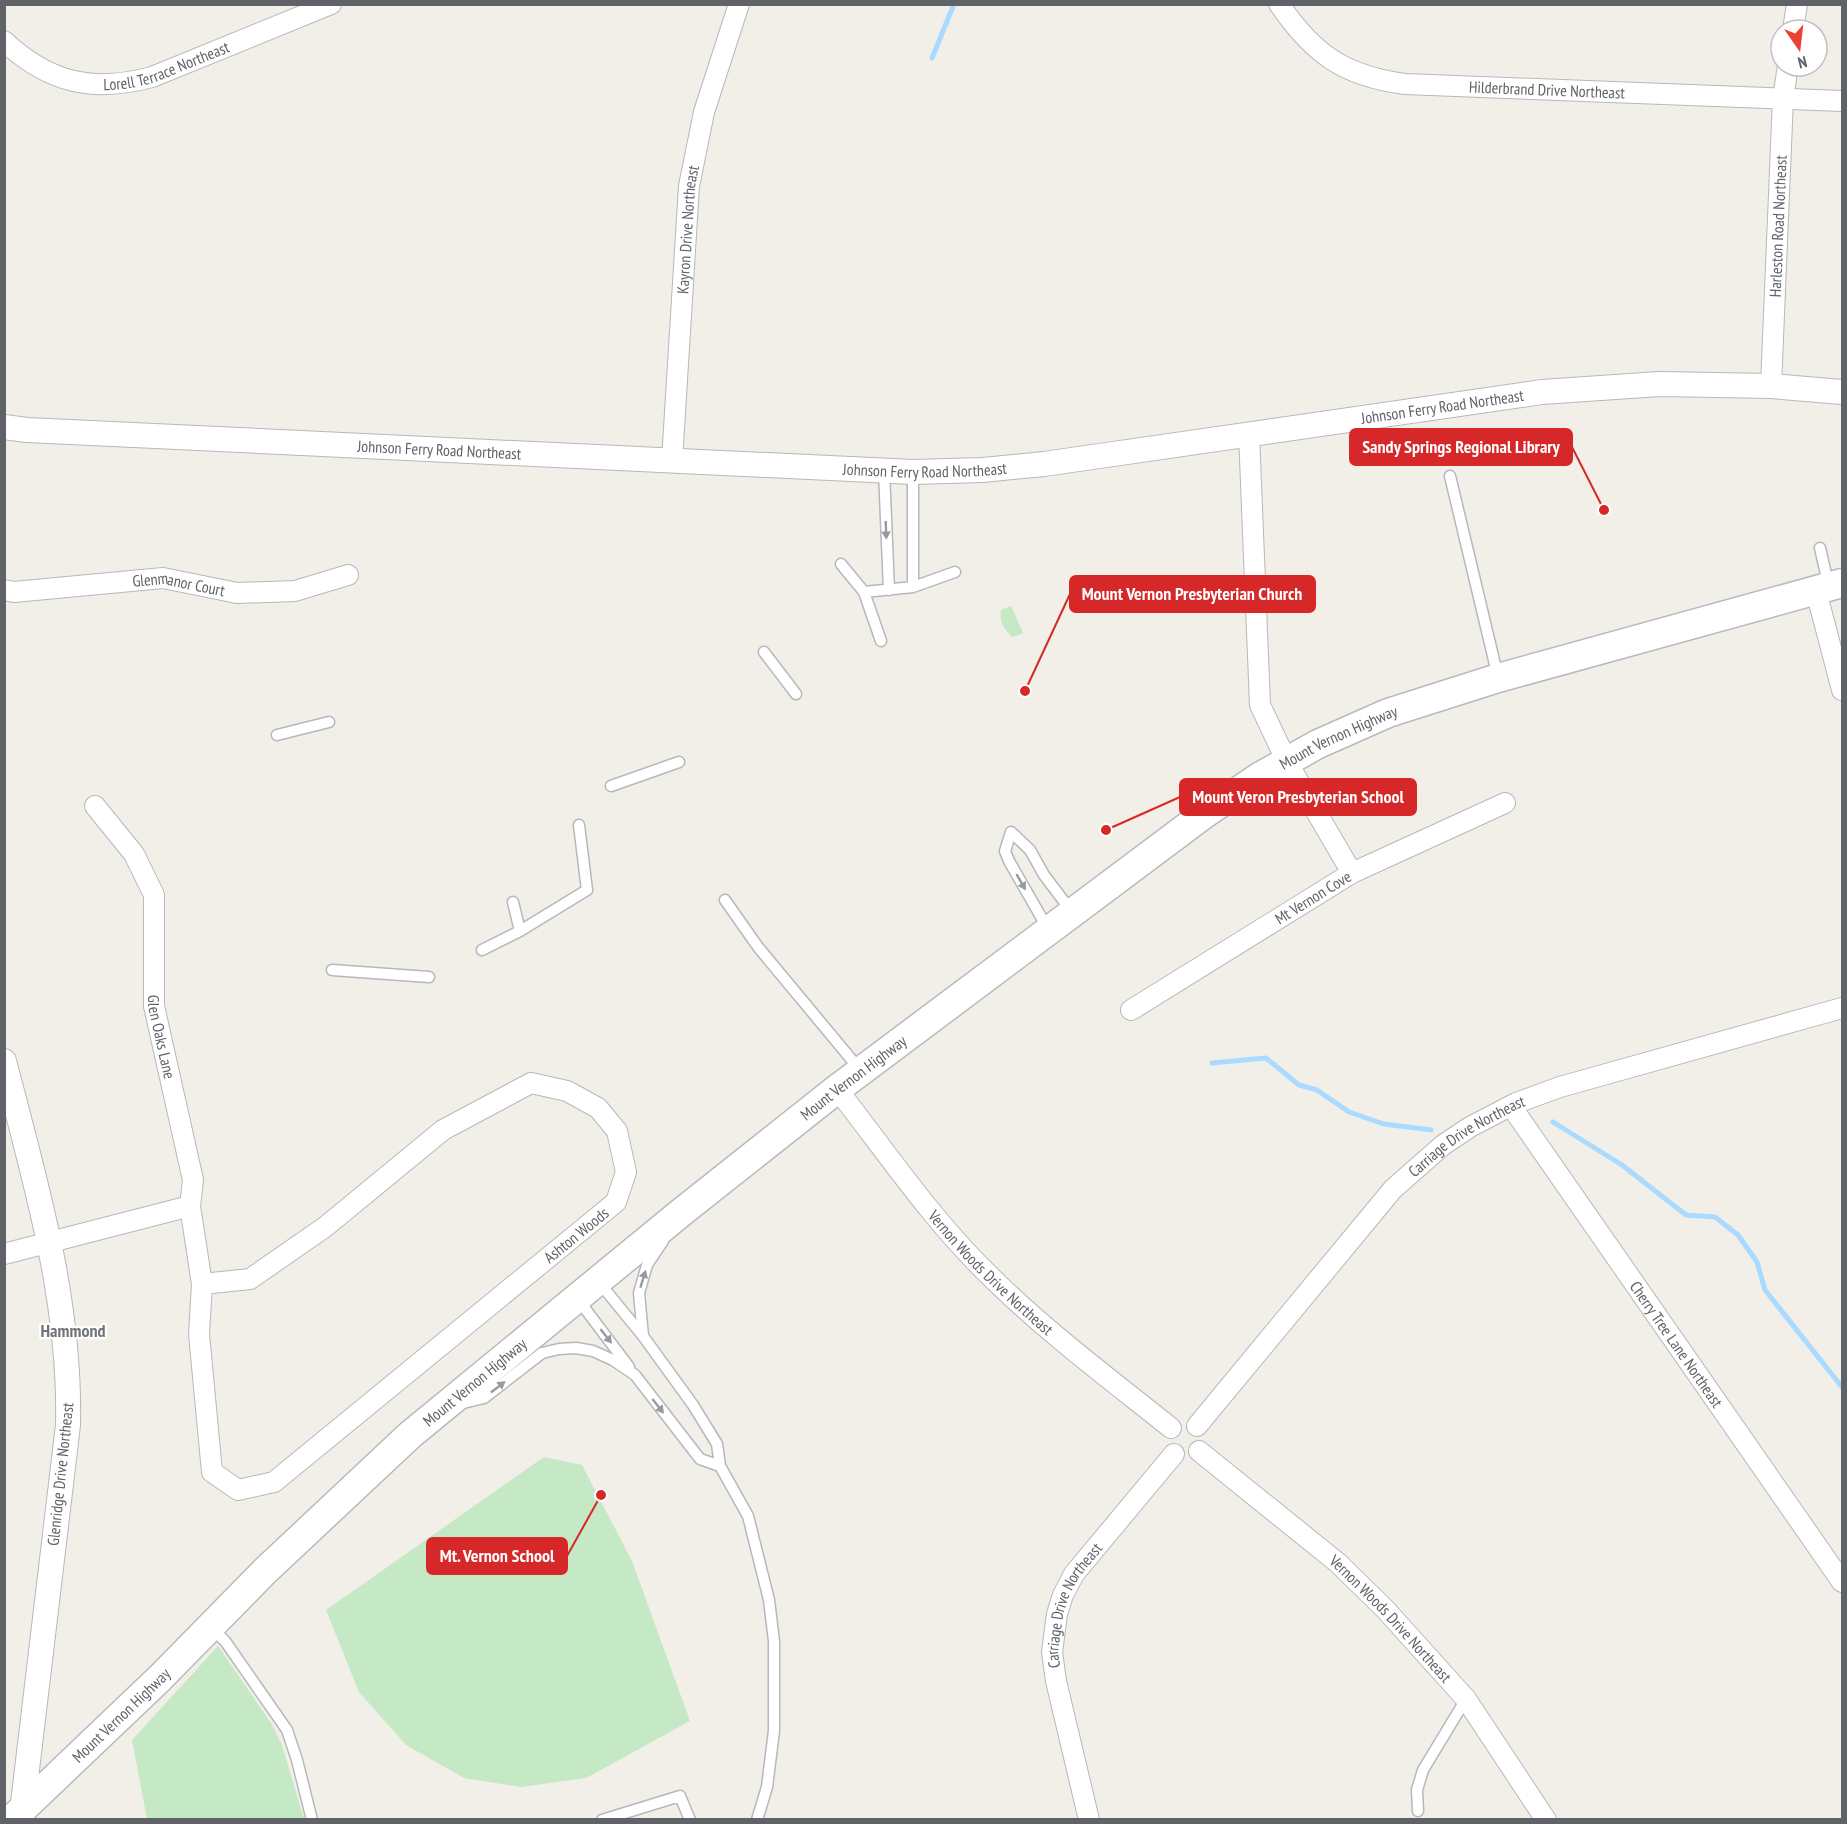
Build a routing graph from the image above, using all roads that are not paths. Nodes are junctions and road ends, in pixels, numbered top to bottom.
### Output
1 (331, 4) edge
2 (739, 4) edge
3 (1279, 4) edge
4 (4, 41) edge
5 (1786, 78) edge
6 (1783, 98) junction
7 (1842, 101) edge
8 (1772, 386) junction
9 (1842, 392) edge
10 (4, 427) edge
11 (1249, 434) junction
12 (672, 461) junction
13 (884, 471) junction
14 (913, 472) junction
15 (1450, 476) dead end
16 (1820, 548) dead end
17 (841, 564) dead end
18 (955, 572) dead end
19 (348, 575) dead end
20 (913, 587) junction
21 (1829, 587) edge
22 (4, 590) edge
23 (889, 590) junction
24 (864, 592) junction
25 (881, 640) dead end
26 (764, 652) dead end
27 (1498, 678) junction
28 (1842, 690) edge
29 (796, 694) dead end
30 (329, 722) dead end
31 (277, 735) dead end
32 (679, 762) dead end
33 (1287, 762) junction
34 (611, 786) dead end
35 (1505, 803) dead end
36 (95, 806) dead end
37 (579, 825) dead end
38 (1352, 873) junction
39 (725, 900) dead end
40 (513, 902) dead end
41 (1072, 912) junction
42 (1049, 930) junction
43 (520, 931) junction
44 (482, 950) dead end
45 (332, 970) dead end
46 (429, 977) dead end
47 (1842, 1008) edge
48 (1131, 1010) dead end
49 (4, 1061) edge
50 (861, 1071) junction
51 (837, 1089) junction
52 (1511, 1106) junction
53 (190, 1206) junction
54 (683, 1211) junction
55 (50, 1242) junction
56 (4, 1254) edge
57 (202, 1284) junction
58 (587, 1289) junction
59 (643, 1336) junction
60 (634, 1375) junction
61 (444, 1408) junction
62 (1197, 1426) junction
63 (1171, 1428) junction
64 (1199, 1451) junction
65 (1174, 1454) junction
66 (720, 1466) junction
67 (1842, 1582) edge
68 (210, 1626) junction
69 (1466, 1699) junction
70 (1419, 1811) dead end
71 (18, 1816) edge
72 (757, 1819) edge
73 (312, 1820) edge
74 (602, 1820) edge
75 (690, 1820) edge
76 (1089, 1820) edge
77 (1546, 1820) edge

1 - 4 street, Lorell Terrace Northeast
2 - 12 street, Kayron Drive Northeast
3 - 6 street, Hilderbrand Drive Northeast
5 - 6 street, Harleston Road Northeast
6 - 7 street, Hilderbrand Drive Northeast
6 - 8 street, Harleston Road Northeast
8 - 9 street, Johnson Ferry Road Northeast
8 - 11 street, Johnson Ferry Road Northeast
10 - 12 street, Johnson Ferry Road Northeast
11 - 14 street, Johnson Ferry Road Northeast
11 - 33 street
12 - 13 street, Johnson Ferry Road Northeast
13 - 14 street, Johnson Ferry Road Northeast
13 -> 23 lane
14 - 20 lane
15 - 27 lane
16 - 21 lane
17 - 24 lane
18 - 20 lane
19 - 22 street, Glenmanor Court
20 - 23 lane
21 - 27 main road, Mount Vernon Highway
21 - 28 street
23 - 24 lane
24 - 25 lane
26 - 29 lane
27 - 33 main road, Mount Vernon Highway
30 - 31 lane
32 - 34 lane
33 - 38 street
33 - 41 main road, Mount Vernon Highway
35 - 38 street, Mt Vernon Cove
36 - 53 street, Glen Oaks Lane
37 - 43 lane
38 - 48 street, Mt Vernon Cove
39 - 50 lane
40 - 43 lane
41 - 42 main road, Mount Vernon Highway
41 -> 42 lane
42 - 50 main road, Mount Vernon Highway
43 - 44 lane
45 - 46 lane
47 - 52 street, Carriage Drive Northeast
49 - 55 street, Glenridge Drive Northeast
50 - 51 main road, Mount Vernon Highway
51 - 54 main road, Mount Vernon Highway
51 - 63 street, Vernon Woods Drive Northeast
52 - 62 street, Carriage Drive Northeast
52 - 67 street, Cherry Tree Lane Northeast
53 - 55 street
53 - 57 street, Glen Oaks Lane
54 - 58 main road, Mount Vernon Highway
59 -> 54 lane
55 - 56 street
55 - 71 street, Glenridge Drive Northeast
57 - 57 street, Ashton Woods
58 - 59 lane
58 -> 60 lane
58 - 61 main road, Mount Vernon Highway
59 - 66 lane
61 -> 60 lane
60 -> 66 lane
61 - 68 main road, Mount Vernon Highway
62 - 63 street
62 - 64 street
63 - 65 street
64 - 65 street
64 - 69 street, Vernon Woods Drive Northeast
65 - 76 street, Carriage Drive Northeast
66 - 72 lane
68 - 71 main road, Mount Vernon Highway
68 - 73 lane
69 - 70 lane
69 - 77 street, Vernon Woods Drive Northeast
74 - 75 lane

